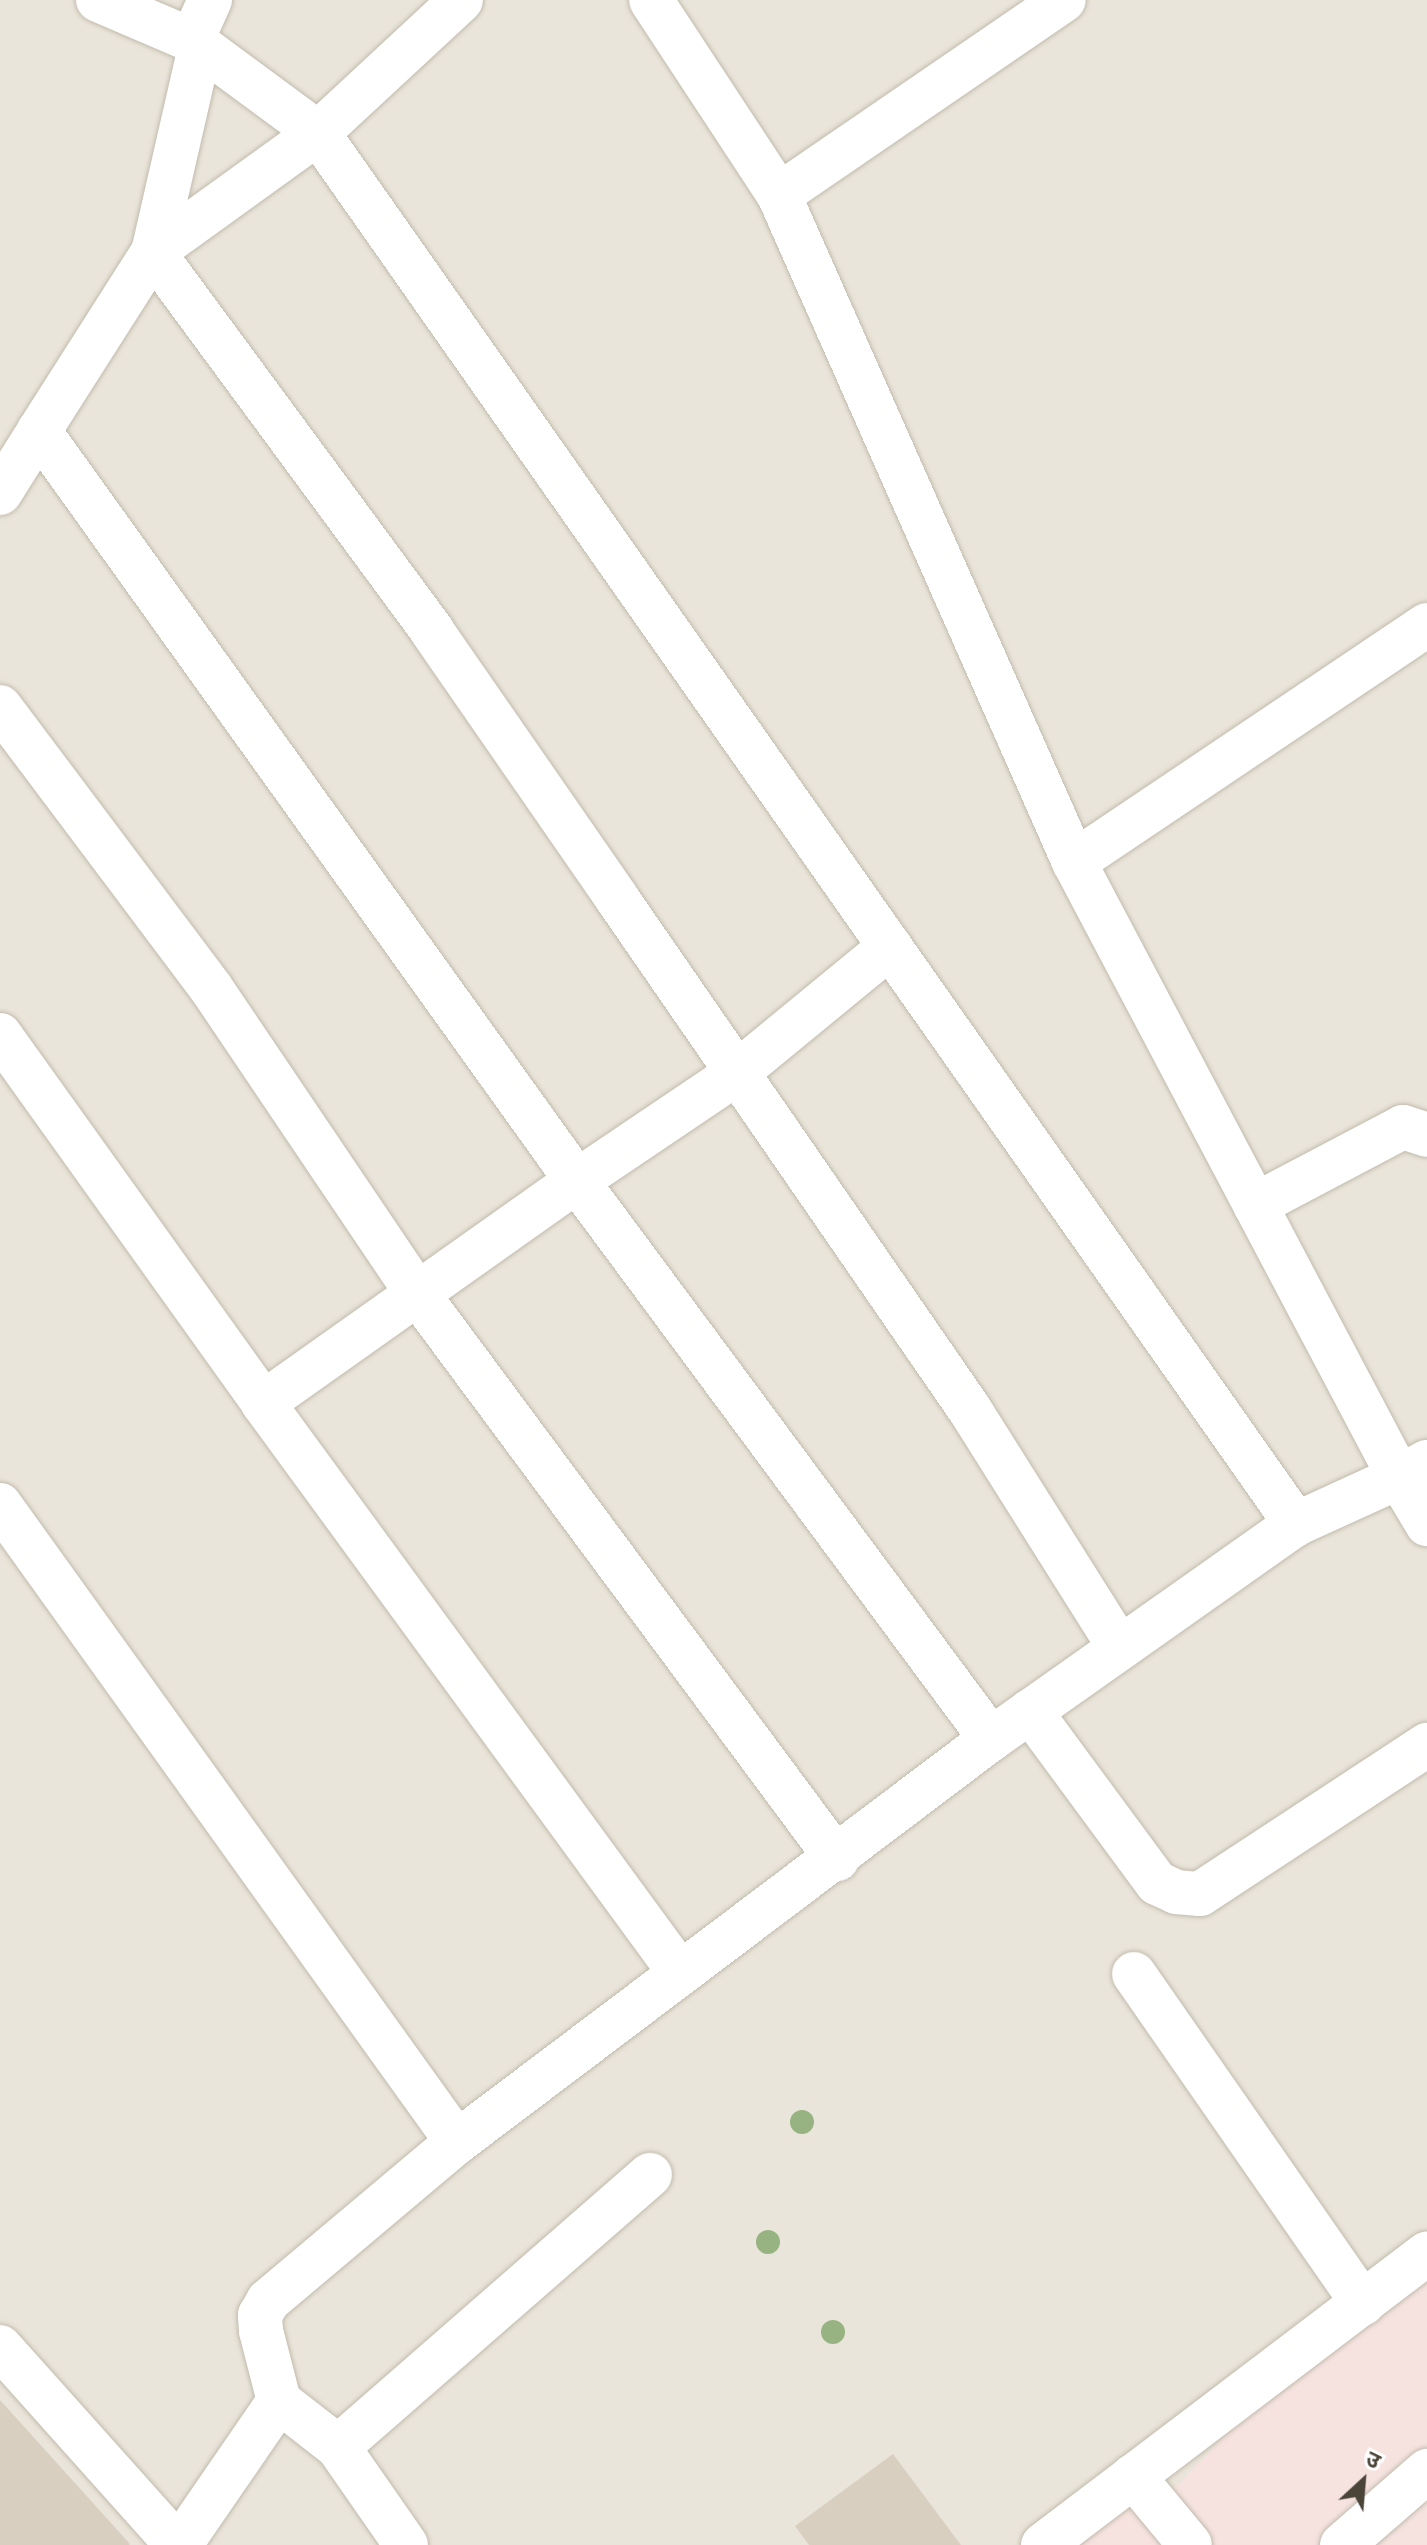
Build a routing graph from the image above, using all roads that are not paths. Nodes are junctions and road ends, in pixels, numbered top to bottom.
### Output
1 (98, 0) edge
2 (210, 0) edge
3 (461, 0) edge
4 (651, 0) edge
5 (1064, 0) edge
6 (192, 40) junction
7 (318, 133) junction
8 (779, 195) junction
9 (153, 252) junction
10 (39, 431) junction
11 (0, 493) edge
12 (1427, 625) edge
13 (0, 707) edge
14 (1074, 862) junction
15 (890, 947) junction
16 (0, 1035) edge
17 (734, 1075) junction
18 (1427, 1135) edge
19 (577, 1181) junction
20 (1255, 1205) junction
21 (417, 1293) junction
22 (263, 1403) junction
23 (1413, 1470) edge
24 (0, 1505) edge
25 (1296, 1524) junction
26 (1427, 1524) edge
27 (1120, 1648) junction
28 (1030, 1711) junction
29 (991, 1739) junction
30 (1427, 1745) edge
31 (837, 1859) junction
32 (680, 1973) junction
33 (1134, 1974) dead end
34 (457, 2142) junction
35 (650, 2175) dead end
36 (1427, 2254) edge
37 (1363, 2303) junction
38 (0, 2347) edge
39 (279, 2401) junction
40 (338, 2447) junction
41 (1427, 2471) edge
42 (1133, 2476) junction
43 (179, 2545) edge
44 (406, 2545) edge
45 (1043, 2545) edge
46 (1190, 2545) edge
47 (1342, 2545) edge

1 - 6 street
2 - 6 street
3 - 7 street
4 - 8 street
5 - 8 street
6 - 7 street
6 - 9 street
7 - 9 street
7 - 15 street
8 - 14 street
9 - 10 street
9 - 17 street
10 - 11 street
10 - 19 street
12 - 14 street
13 - 21 street
14 - 20 street
15 - 17 street
15 - 25 street
16 - 22 street
17 - 19 street
17 - 27 street
18 - 20 street
19 - 21 street
19 - 29 street
20 - 23 street
21 - 22 street
21 - 31 street
22 - 32 street
23 - 25 street
23 - 26 street
24 - 34 street
25 - 27 street
27 - 28 street
28 - 29 street
28 - 30 street
29 - 31 street
31 - 32 street
32 - 34 street
33 - 37 street
34 - 39 street
35 - 40 street
36 - 37 street
37 - 42 street
38 - 43 street
39 - 40 street
39 - 43 street
40 - 44 street
41 - 47 street
42 - 45 street
42 - 46 street

